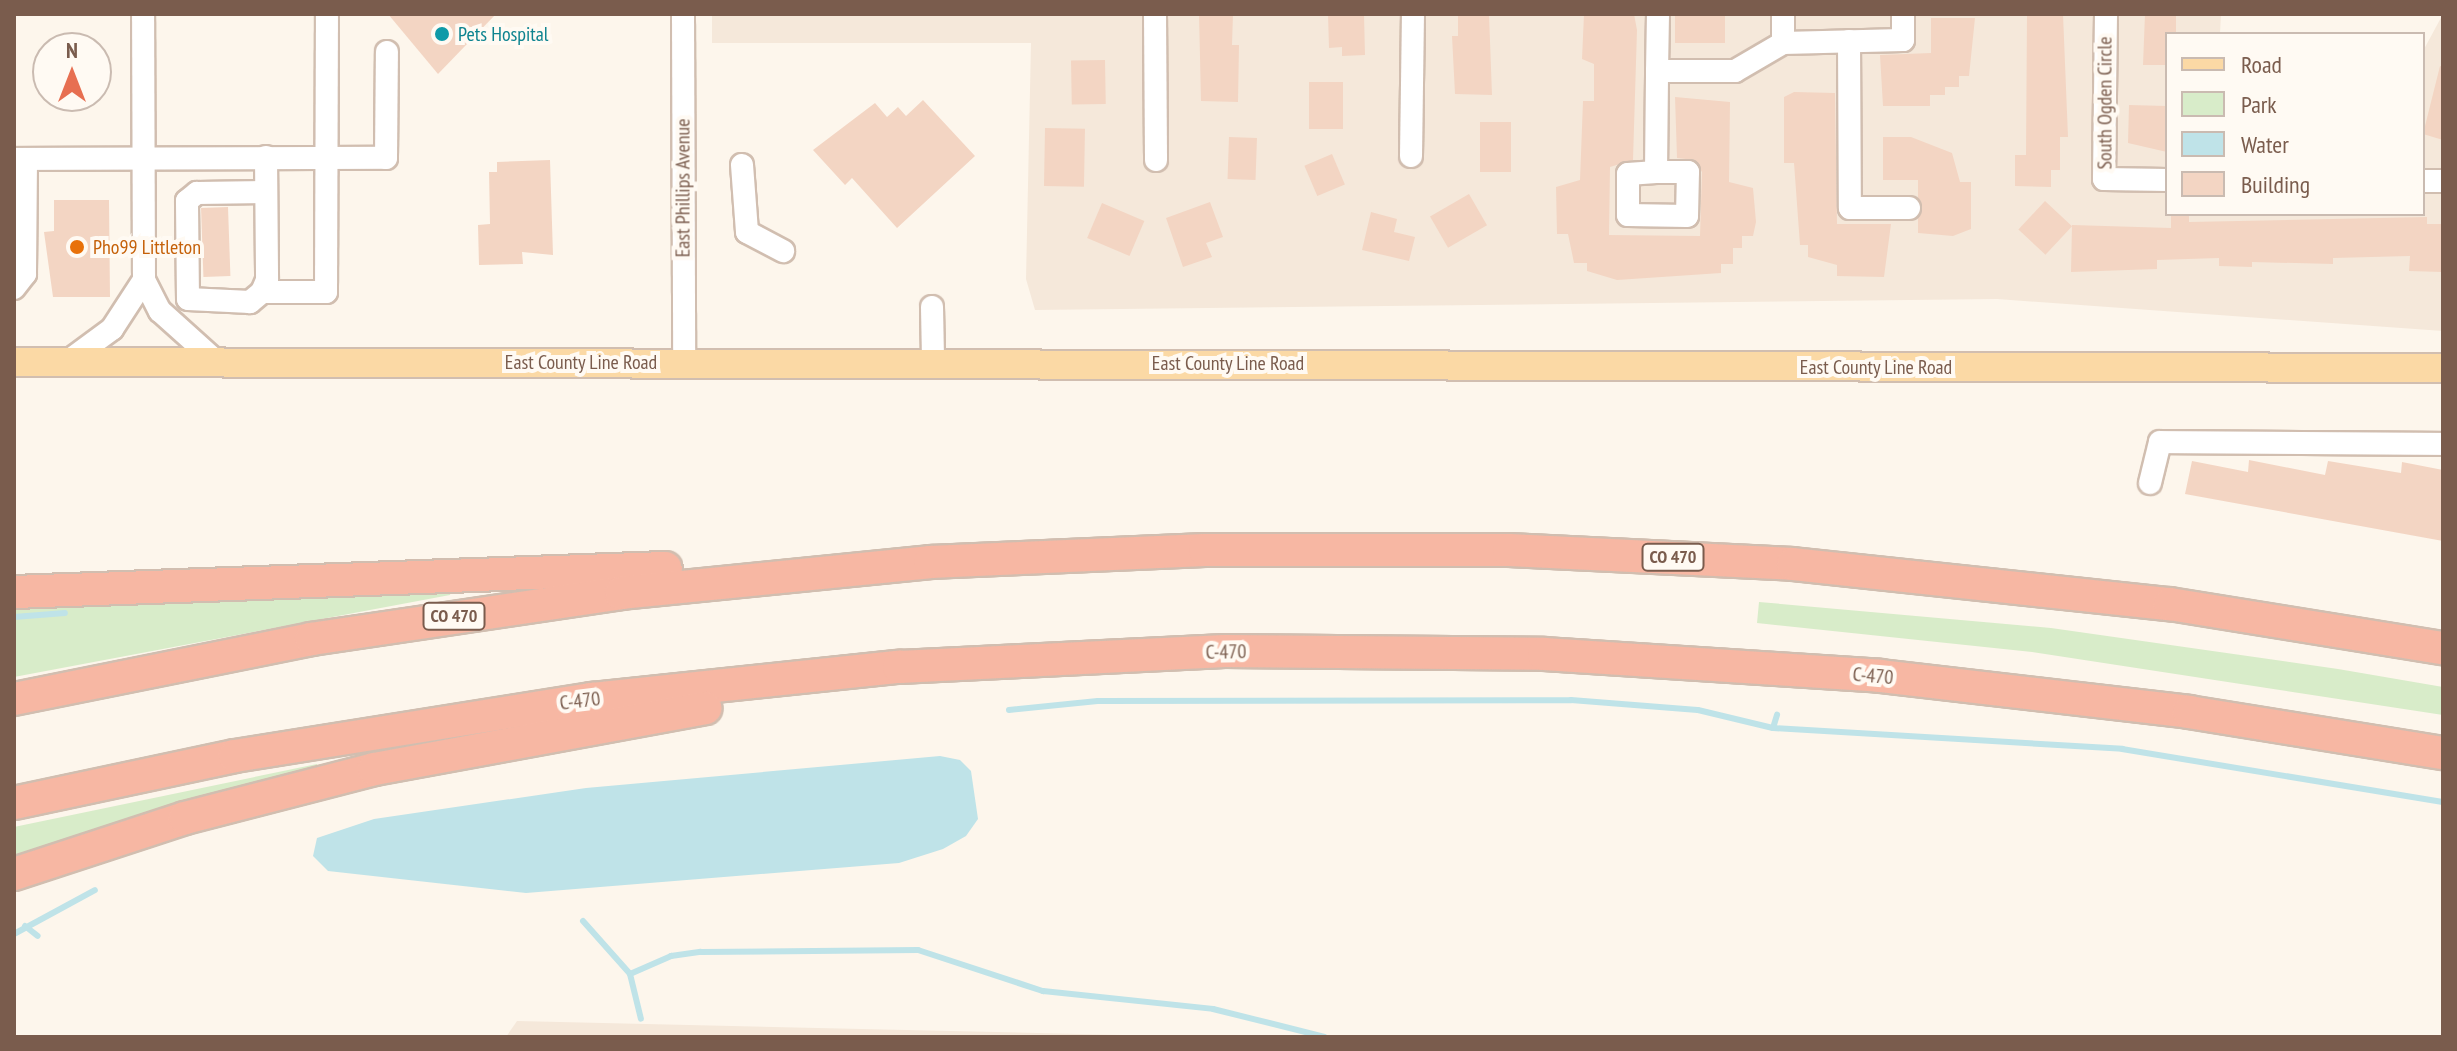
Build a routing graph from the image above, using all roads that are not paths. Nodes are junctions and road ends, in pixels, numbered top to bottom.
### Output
1 (143, 14) edge
2 (327, 14) edge
3 (683, 14) edge
4 (1155, 14) edge
5 (1413, 14) edge
6 (1658, 14) edge
7 (1783, 14) edge
8 (1903, 14) edge
9 (2106, 14) edge
10 (1849, 41) junction
11 (1783, 43) junction
12 (387, 52) dead end
13 (1657, 71) junction
14 (1411, 156) dead end
15 (144, 157) junction
16 (266, 157) junction
17 (327, 158) junction
18 (20, 159) edge
19 (1156, 160) dead end
20 (742, 165) dead end
21 (1656, 172) dead end
22 (2165, 180) edge
23 (266, 192) junction
24 (1909, 208) dead end
25 (783, 251) dead end
26 (144, 280) junction
27 (14, 288) edge
28 (262, 292) junction
29 (932, 307) dead end
30 (684, 361) junction
31 (933, 361) junction
32 (14, 362) edge
33 (67, 362) junction
34 (218, 363) junction
35 (2443, 368) edge
36 (2443, 444) edge
37 (2150, 483) dead end
38 (898, 565) junction
39 (14, 592) edge
40 (2443, 648) edge
41 (1059, 658) junction
42 (14, 699) edge
43 (2443, 753) edge
44 (14, 803) edge
45 (14, 874) edge

1 - 15 street
2 - 17 street
3 - 30 street, East Phillips Avenue
4 - 19 street
5 - 14 street
6 - 13 street
7 - 11 street
8 - 10 street
9 - 22 street, South Ogden Circle
10 - 11 street
10 - 24 street
11 - 13 street
12 - 17 street
13 - 21 street
15 - 16 street
15 - 18 street
15 - 26 street
16 - 17 street
16 - 23 street
17 - 28 street
18 - 27 street
20 - 25 street
23 - 28 street
23 - 28 street
26 - 33 street
26 - 34 street
29 - 31 street
30 - 31 main road, East County Line Road
30 - 34 main road, East County Line Road
31 - 35 main road, East County Line Road
32 - 33 main road, East County Line Road
33 - 34 main road, East County Line Road
36 - 37 street
38 - 39 highway
38 - 40 highway, CO 470
38 - 42 highway, CO 470
41 - 43 highway, C-470
41 - 44 highway, C-470
41 - 45 highway

